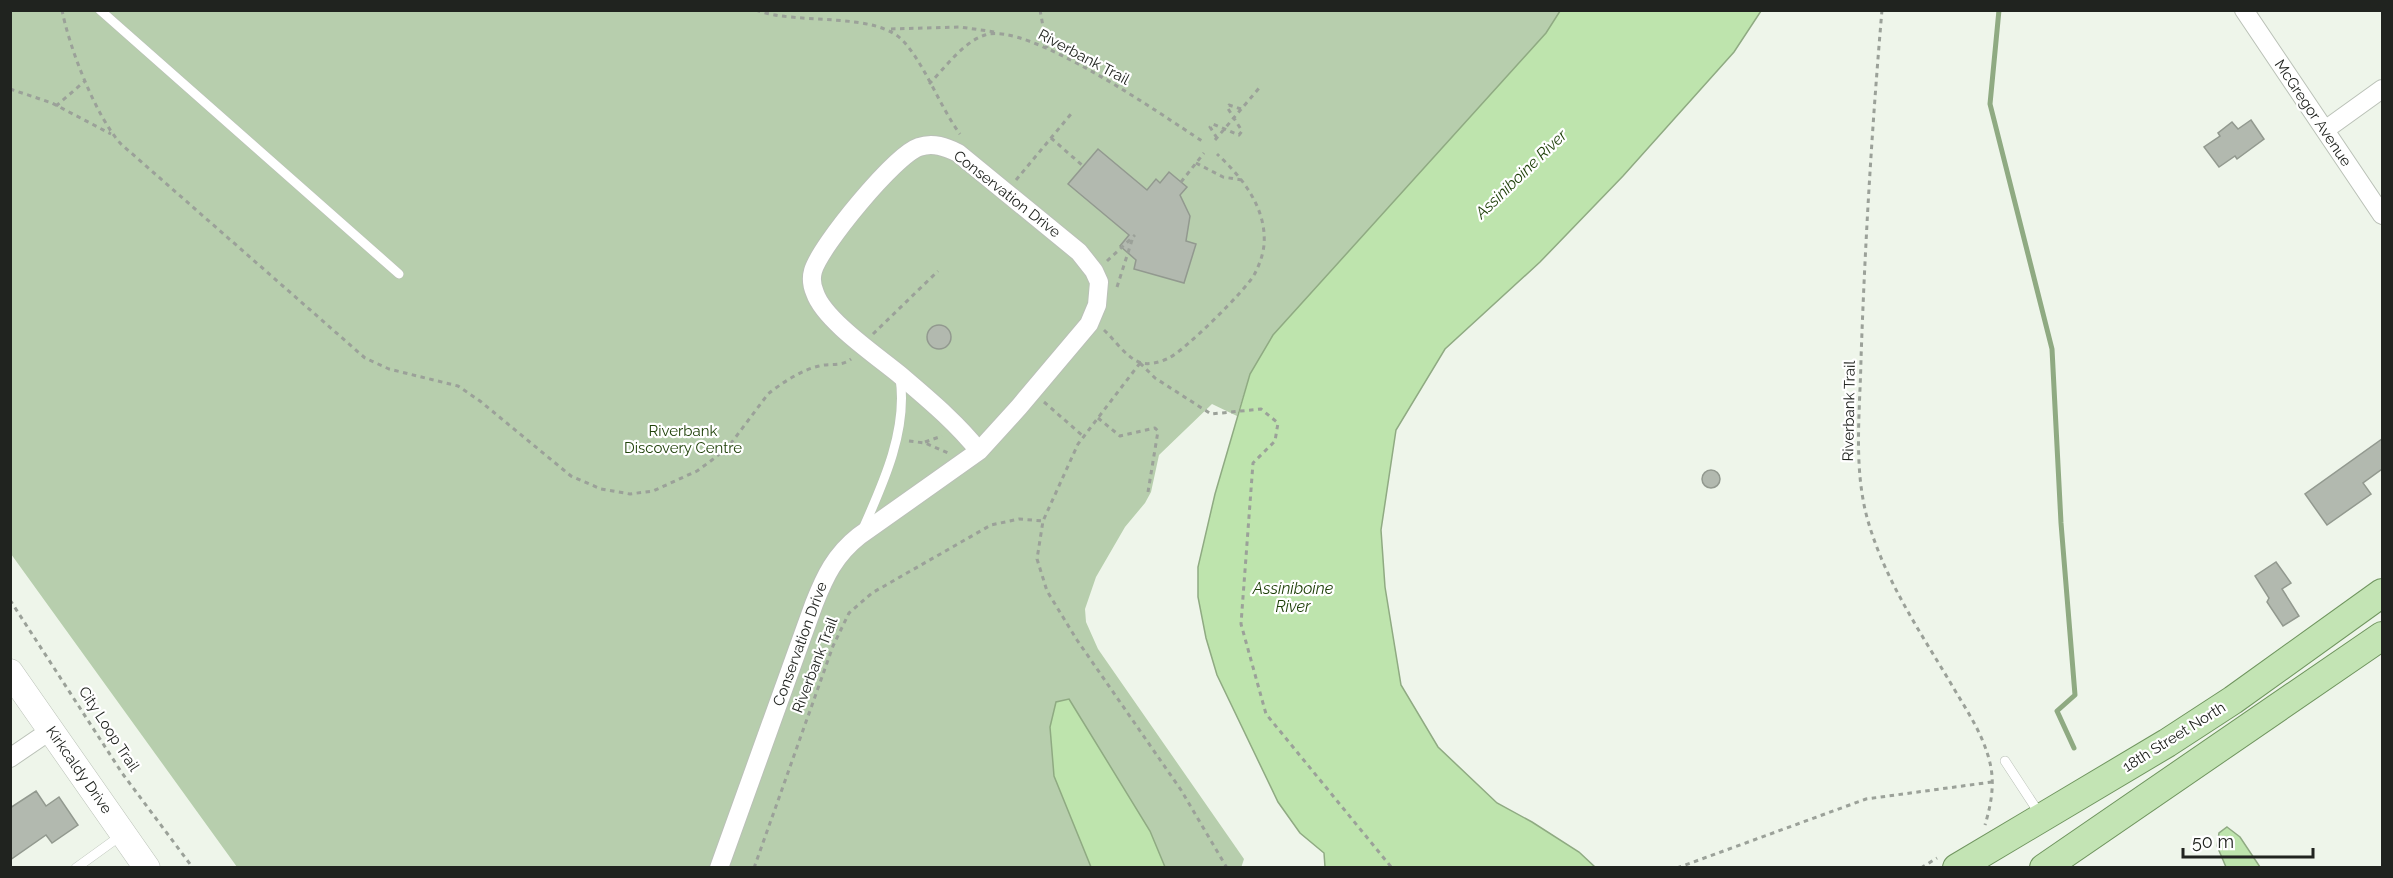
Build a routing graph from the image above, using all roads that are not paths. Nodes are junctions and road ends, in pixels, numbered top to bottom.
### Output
1 (100, 10) edge
2 (2244, 10) edge
3 (2382, 89) edge
4 (2325, 130) junction
5 (2382, 215) edge
6 (399, 274) dead end
7 (900, 375) junction
8 (974, 455) junction
9 (859, 536) junction
10 (2382, 593) edge
11 (2382, 636) edge
12 (10, 672) edge
13 (51, 730) junction
14 (10, 758) edge
15 (2005, 761) dead end
16 (2042, 818) junction
17 (123, 834) junction
18 (75, 867) edge
19 (147, 867) edge
20 (719, 867) edge
21 (1957, 867) edge
22 (2044, 867) edge

1 - 6 lane
2 - 4 street, McGregor Avenue
3 - 4 street
4 - 5 street, McGregor Avenue
7 - 8 street, Conservation Drive
7 - 8 street, Conservation Drive
7 - 9 lane
8 - 9 street, Conservation Drive
9 - 20 street, Conservation Drive
10 - 16 main road, 18th Street North
11 - 22 main road
12 - 13 main road, Kirkcaldy Drive
13 - 14 street
13 - 17 main road, Kirkcaldy Drive
15 - 16 lane
16 - 21 main road, 18th Street North
17 - 18 lane
17 - 19 main road, Kirkcaldy Drive

